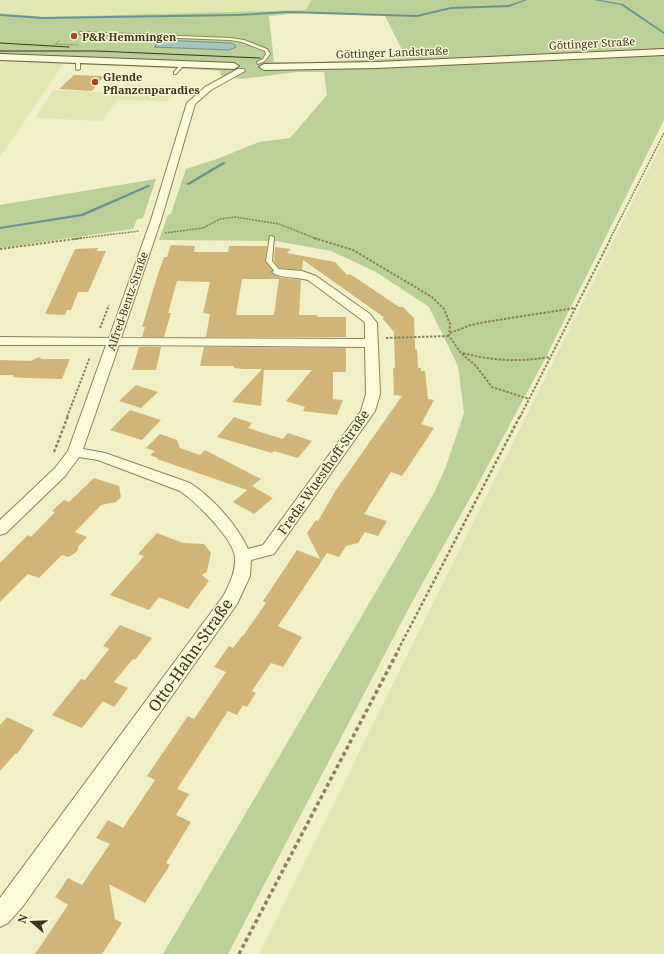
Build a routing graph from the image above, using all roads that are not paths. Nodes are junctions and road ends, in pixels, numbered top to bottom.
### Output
1 (80, 33) dead end
2 (664, 52) edge
3 (0, 57) edge
4 (520, 59) joint
5 (183, 64) junction
6 (248, 65) junction
7 (175, 73) dead end
8 (272, 237) dead end
9 (278, 272) joint
10 (0, 341) edge
11 (114, 341) junction
12 (371, 341) junction
13 (75, 452) junction
14 (0, 529) edge
15 (243, 556) junction
16 (0, 915) edge

1 - 6 lane
2 - 4 street, Göttinger Straße
3 - 5 street, Göttinger Landstraße
4 - 6 street, Göttinger Landstraße
5 - 6 street, Göttinger Landstraße
5 - 7 lane
6 - 11 street, Alfred-Bentz-Straße
8 - 9 lane
9 - 12 street, Freda-Wuesthoff-Straße
10 - 11 street
11 - 12 street
11 - 13 street, Alfred-Bentz-Straße
12 - 15 street, Freda-Wuesthoff-Straße
13 - 14 street, Alfred-Bentz-Straße
13 - 15 street, Otto-Hahn-Straße
15 - 16 street, Otto-Hahn-Straße

